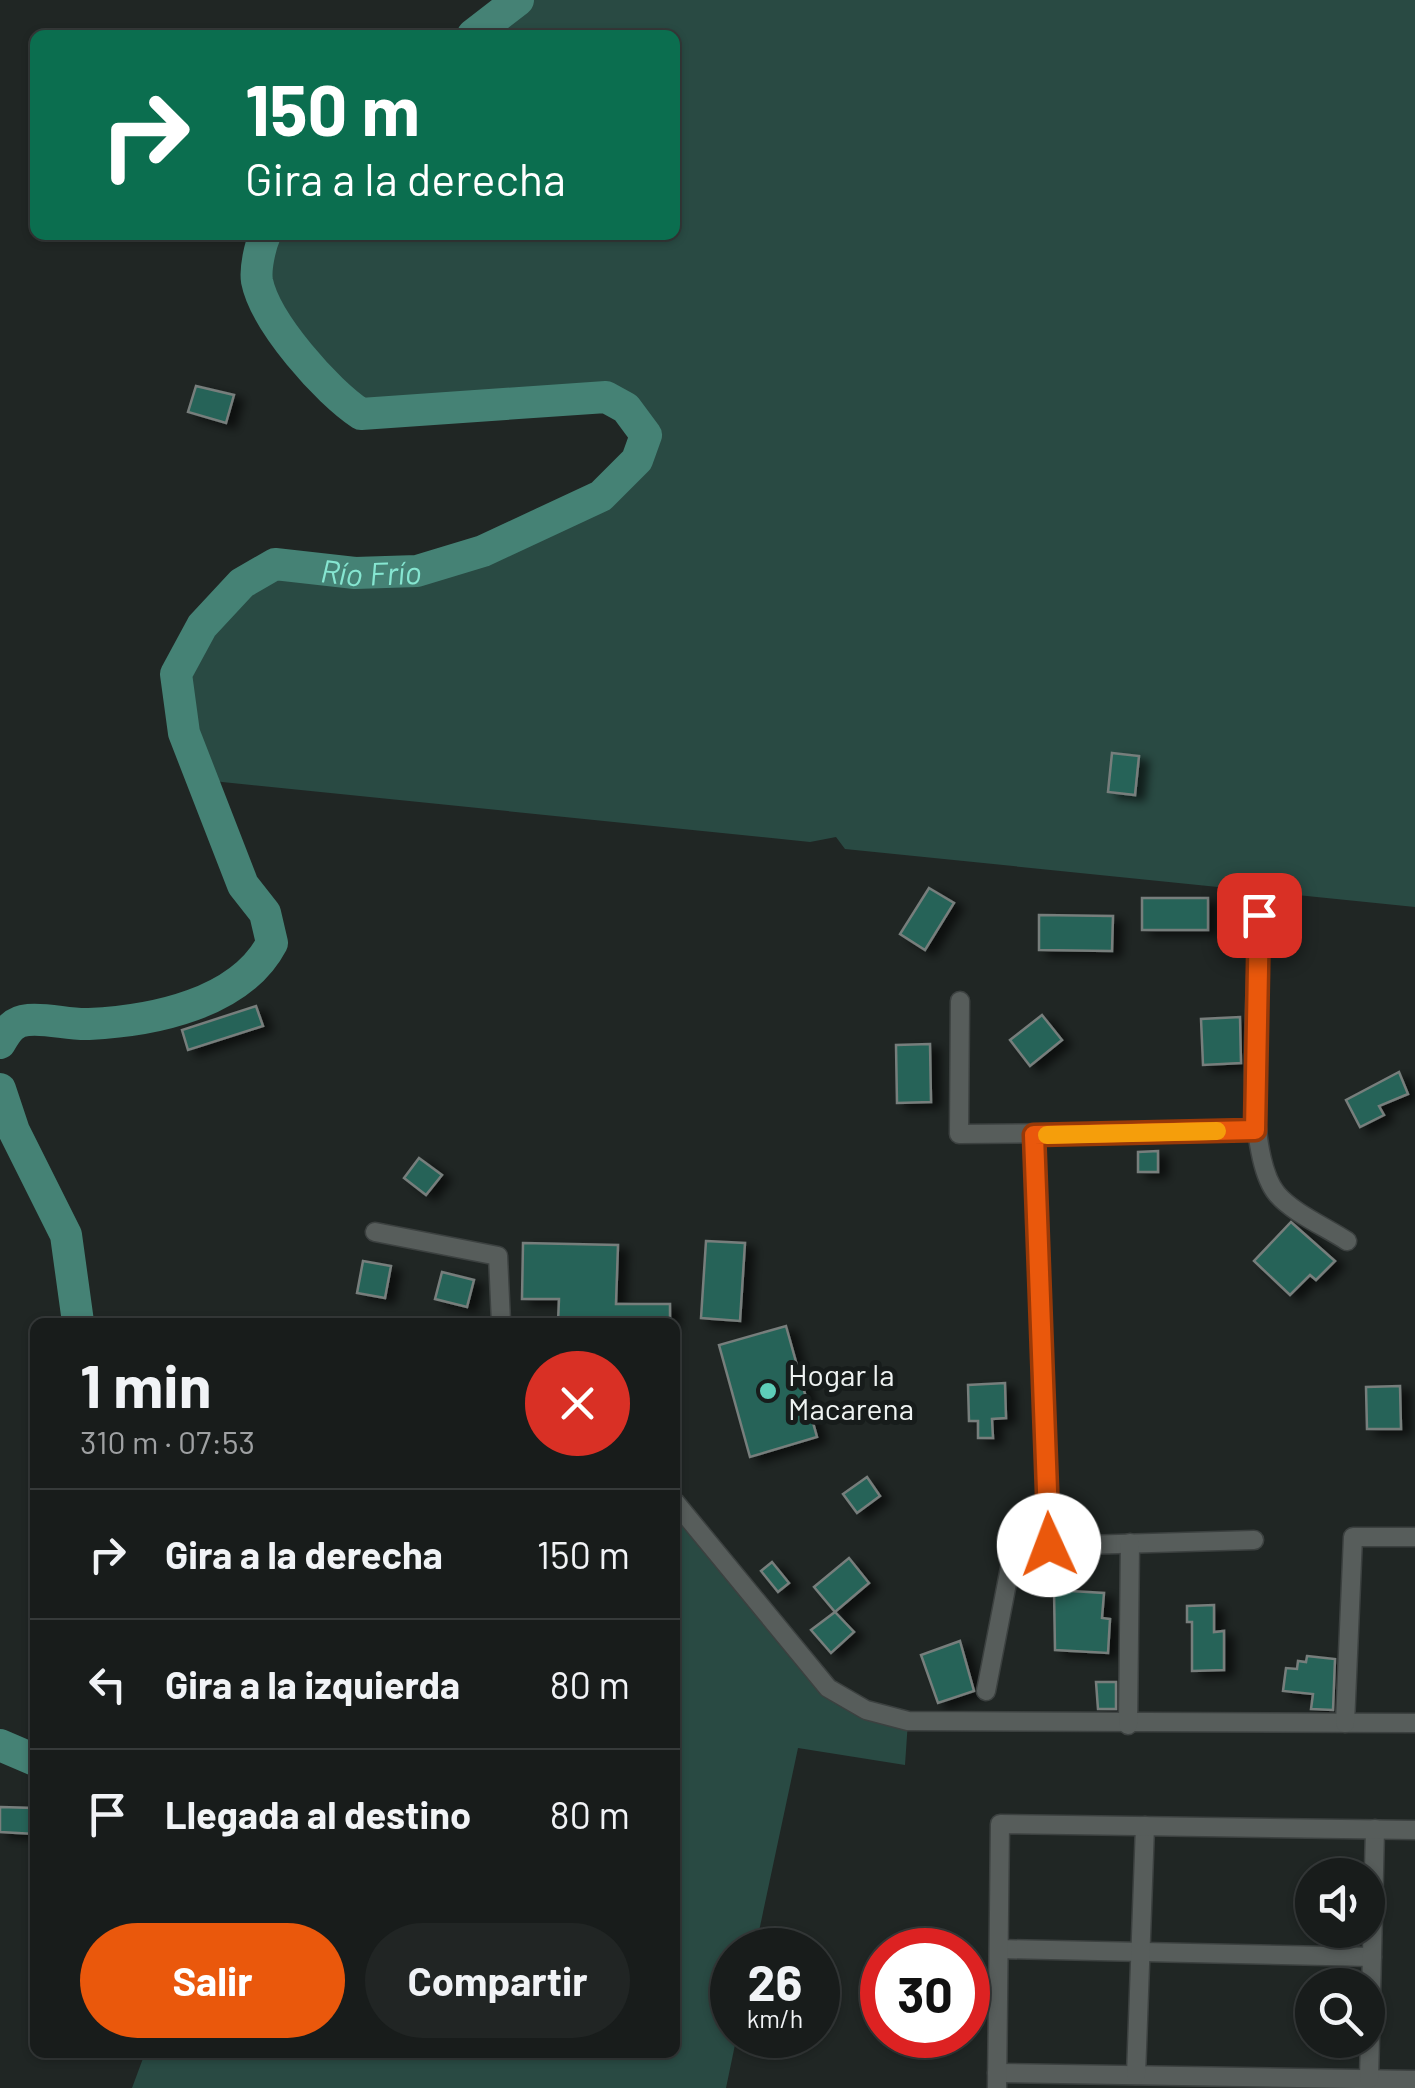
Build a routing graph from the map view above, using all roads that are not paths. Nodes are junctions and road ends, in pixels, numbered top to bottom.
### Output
1 (1259, 915) dead end
2 (960, 1001) dead end
3 (1255, 1130) junction
4 (1034, 1135) junction
5 (375, 1232) dead end
6 (1346, 1241) dead end
7 (500, 1318) edge
8 (680, 1508) edge
9 (1415, 1536) edge
10 (1254, 1540) dead end
11 (1130, 1543) junction
12 (1049, 1545) junction
13 (986, 1691) dead end
14 (1415, 1722) edge
15 (1345, 1723) junction
16 (1128, 1725) junction
17 (1145, 1826) junction
18 (1375, 1829) junction
19 (1415, 1830) edge
20 (999, 1949) junction
21 (1140, 1952) junction
22 (1372, 1956) junction
23 (1136, 2075) junction
24 (1369, 2079) junction
25 (997, 2080) edge
26 (1415, 2080) edge
27 (1189, 2082) edge

1 - 3 street
2 - 4 street
3 - 4 street
3 - 6 street
4 - 12 street
5 - 7 street
8 - 16 street
9 - 15 street
10 - 11 street
11 - 12 street
11 - 16 street
12 - 13 street
14 - 15 street
15 - 16 street
17 - 18 street
17 - 20 street
17 - 21 street
18 - 19 street
18 - 22 street
20 - 21 street
20 - 25 street
21 - 22 street
21 - 23 street
22 - 24 street
23 - 25 street
23 - 27 street
24 - 26 street
24 - 27 street

